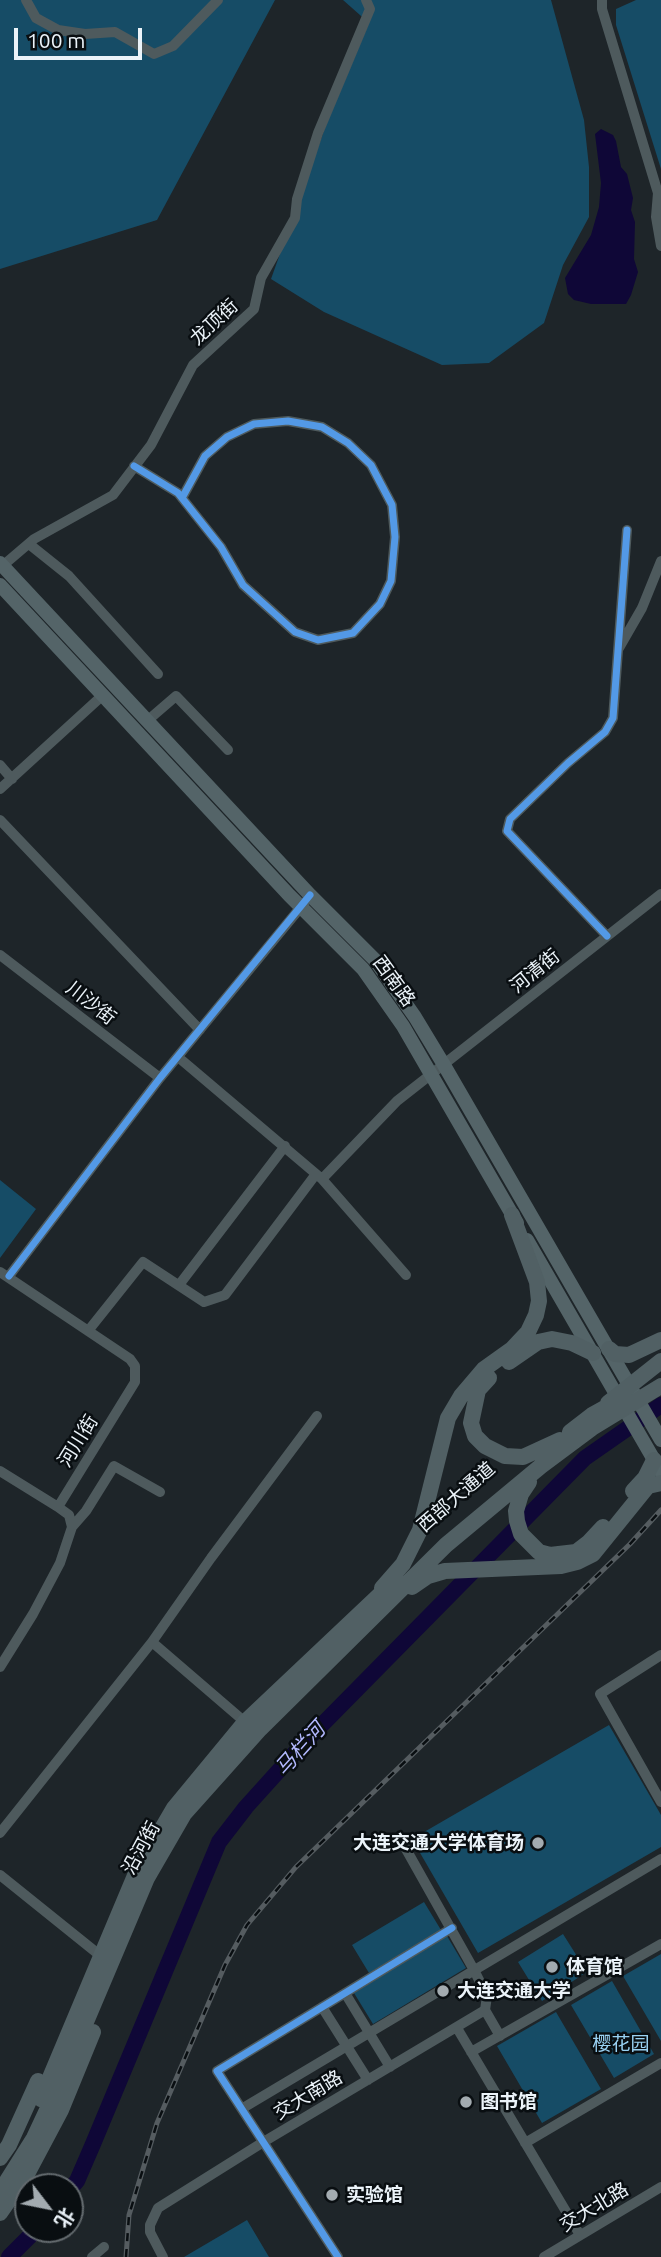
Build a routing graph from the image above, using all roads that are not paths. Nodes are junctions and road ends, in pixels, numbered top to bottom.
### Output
1 (26, 0) edge
2 (218, 0) edge
3 (366, 0) edge
4 (602, 0) edge
5 (661, 246) edge
6 (134, 466) junction
7 (182, 498) junction
8 (627, 530) dead end
9 (29, 544) junction
10 (661, 561) edge
11 (1, 565) edge
12 (0, 585) edge
13 (617, 651) junction
14 (158, 674) dead end
15 (103, 695) junction
16 (147, 721) junction
17 (228, 750) dead end
18 (0, 765) edge
19 (12, 779) junction
20 (0, 789) edge
21 (0, 820) edge
22 (661, 894) edge
23 (305, 901) junction
24 (607, 936) junction
25 (0, 955) edge
26 (200, 1030) junction
27 (178, 1057) junction
28 (444, 1065) junction
29 (431, 1075) junction
30 (160, 1078) junction
31 (285, 1146) junction
32 (319, 1176) junction
33 (512, 1215) junction
34 (5, 1274) edge
35 (406, 1275) dead end
36 (179, 1286) junction
37 (88, 1331) junction
38 (661, 1340) edge
39 (609, 1349) junction
40 (593, 1353) junction
41 (661, 1361) edge
42 (661, 1376) edge
43 (661, 1386) edge
44 (592, 1415) junction
45 (317, 1416) dead end
46 (560, 1440) junction
47 (661, 1440) edge
48 (655, 1462) edge
49 (541, 1466) junction
50 (0, 1471) edge
51 (661, 1483) edge
52 (160, 1492) dead end
53 (58, 1507) junction
54 (72, 1527) junction
55 (348, 1641) junction
56 (152, 1642) junction
57 (329, 1642) junction
58 (661, 1655) edge
59 (0, 1667) edge
60 (304, 1677) junction
61 (245, 1722) junction
62 (661, 1802) edge
63 (184, 1814) junction
64 (0, 1833) edge
65 (402, 1842) dead end
66 (661, 1859) edge
67 (0, 1875) edge
68 (131, 1886) junction
69 (452, 1928) junction
70 (661, 1944) edge
71 (97, 1953) junction
72 (474, 1970) junction
73 (345, 1993) junction
74 (322, 2007) junction
75 (485, 2010) junction
76 (457, 2028) junction
77 (369, 2033) junction
78 (500, 2036) junction
79 (346, 2046) junction
80 (471, 2052) junction
81 (661, 2063) edge
82 (390, 2067) junction
83 (59, 2071) junction
84 (368, 2080) junction
85 (243, 2108) junction
86 (265, 2141) junction
87 (525, 2143) junction
88 (0, 2158) edge
89 (0, 2178) edge
90 (661, 2187) edge
91 (0, 2192) edge
92 (0, 2213) edge
93 (580, 2235) junction
94 (104, 2247) dead end
95 (92, 2257) edge
96 (163, 2257) edge
97 (338, 2257) edge
98 (544, 2257) edge

1 - 2 street
3 - 6 street, 龙顶街
4 - 5 street
6 - 7 street
6 - 9 street, 龙顶街
7 - 7 street
8 - 13 street
9 - 11 street, 龙顶街
9 - 14 street
10 - 13 street
11 - 16 main road, 西南路
12 - 15 main road, 西南路
13 - 24 street
15 - 19 street
15 - 23 main road, 西南路
16 - 17 street
16 - 23 main road, 西南路
18 - 19 street
19 - 20 street
21 - 26 street
22 - 24 street, 河清街
23 - 26 street
23 - 28 main road, 西南路
23 - 29 main road, 西南路
24 - 28 street, 河清街
25 - 30 street, 川沙街
26 - 27 street
27 - 30 street
27 - 31 street
28 - 29 street, 河清街
28 - 39 main road, 西南路
29 - 32 street, 河清街
29 - 33 main road, 西南路
30 - 34 street
31 - 32 street
31 - 36 street
32 - 35 street
32 - 36 street, 河清街
33 - 40 main road, 西南路
33 - 57 highway
34 - 37 street, 河川街
36 - 37 street
37 - 53 street, 河川街
38 - 39 highway
39 - 47 main road, 西南路
40 - 46 highway
40 - 48 main road, 西南路
41 - 44 highway
42 - 44 highway, 西部大通道
43 - 49 highway, 西部大通道
44 - 46 highway, 西部大通道
45 - 56 street
46 - 57 highway, 西部大通道
48 - 49 highway
49 - 55 highway, 西部大通道
50 - 53 street
51 - 55 highway
52 - 54 street
53 - 54 street
54 - 59 street
55 - 60 highway, 西部大通道
56 - 61 street
56 - 64 street
57 - 60 highway, 西部大通道
58 - 62 street
60 - 61 highway, 沿河街
60 - 63 highway, 沿河街
61 - 68 highway, 沿河街
63 - 83 highway, 沿河街
63 - 92 highway
65 - 69 street
66 - 72 street
67 - 71 street
68 - 71 highway
68 - 83 highway, 沿河街
69 - 72 street
69 - 73 street
70 - 78 street
71 - 88 highway
72 - 75 street
72 - 77 street
73 - 74 street
73 - 77 street
74 - 79 street
74 - 85 street
75 - 76 street, 交大南路
75 - 78 street
76 - 80 street
76 - 82 street, 交大南路
77 - 79 street
77 - 82 street
78 - 80 street
79 - 84 street
79 - 85 street
80 - 87 street
81 - 87 street
82 - 84 street, 交大南路
83 - 89 highway
83 - 91 highway
84 - 86 street, 交大南路
85 - 86 street
86 - 96 street, 交大南路
86 - 97 street
87 - 93 street
90 - 93 street, 交大北路
93 - 98 street, 交大北路
94 - 95 street

